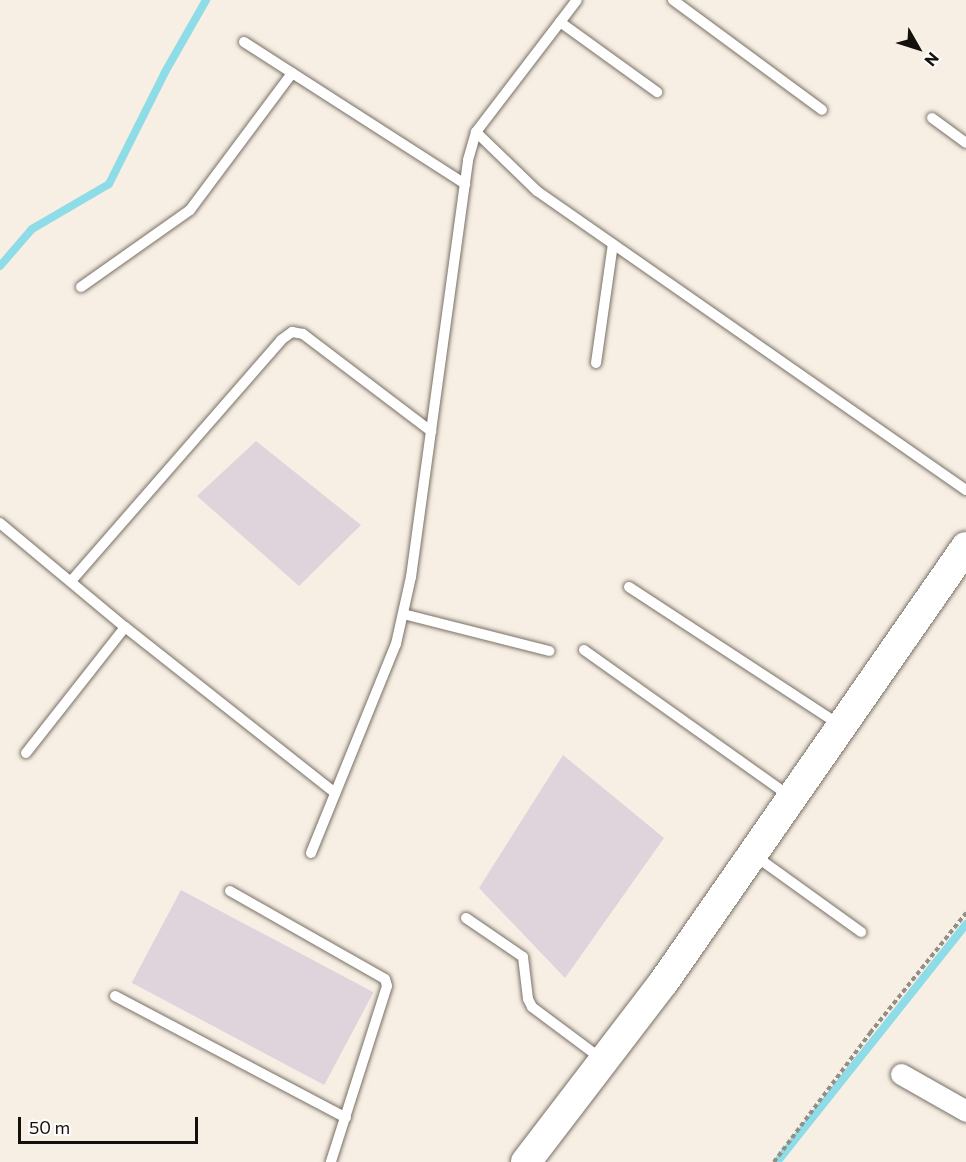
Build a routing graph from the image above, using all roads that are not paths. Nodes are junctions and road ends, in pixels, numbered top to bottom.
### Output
1 (577, 0) edge
2 (673, 0) edge
3 (560, 22) junction
4 (244, 42) dead end
5 (292, 73) junction
6 (657, 92) dead end
7 (822, 110) dead end
8 (932, 118) dead end
9 (476, 132) junction
10 (966, 143) edge
11 (465, 184) junction
12 (613, 244) junction
13 (81, 287) dead end
14 (596, 363) dead end
15 (431, 431) junction
16 (966, 490) edge
17 (0, 523) edge
18 (966, 547) edge
19 (72, 580) junction
20 (629, 587) dead end
21 (403, 614) junction
22 (125, 627) junction
23 (584, 650) dead end
24 (549, 651) dead end
25 (843, 727) junction
26 (27, 753) dead end
27 (335, 793) junction
28 (792, 798) junction
29 (310, 853) dead end
30 (753, 854) junction
31 (230, 891) dead end
32 (466, 918) dead end
33 (861, 932) dead end
34 (115, 996) dead end
35 (603, 1060) junction
36 (901, 1074) dead end
37 (966, 1111) edge
38 (346, 1118) junction
39 (331, 1162) edge
40 (526, 1162) edge

1 - 3 lane
2 - 7 lane
3 - 6 lane
3 - 9 lane
4 - 5 lane
5 - 11 lane
5 - 13 lane
8 - 10 lane
9 - 11 lane
9 - 12 lane
11 - 15 lane
12 - 14 lane
12 - 16 lane
15 - 19 lane
15 - 21 lane
17 - 19 lane
18 - 25 street
19 - 22 lane
20 - 25 lane
21 - 24 lane
21 - 27 lane
22 - 26 lane
22 - 27 lane
23 - 28 lane
25 - 28 street
27 - 29 lane
28 - 30 street
30 - 33 lane
30 - 35 street
31 - 38 lane
32 - 35 lane
34 - 38 lane
35 - 40 street
36 - 37 street
38 - 39 lane

